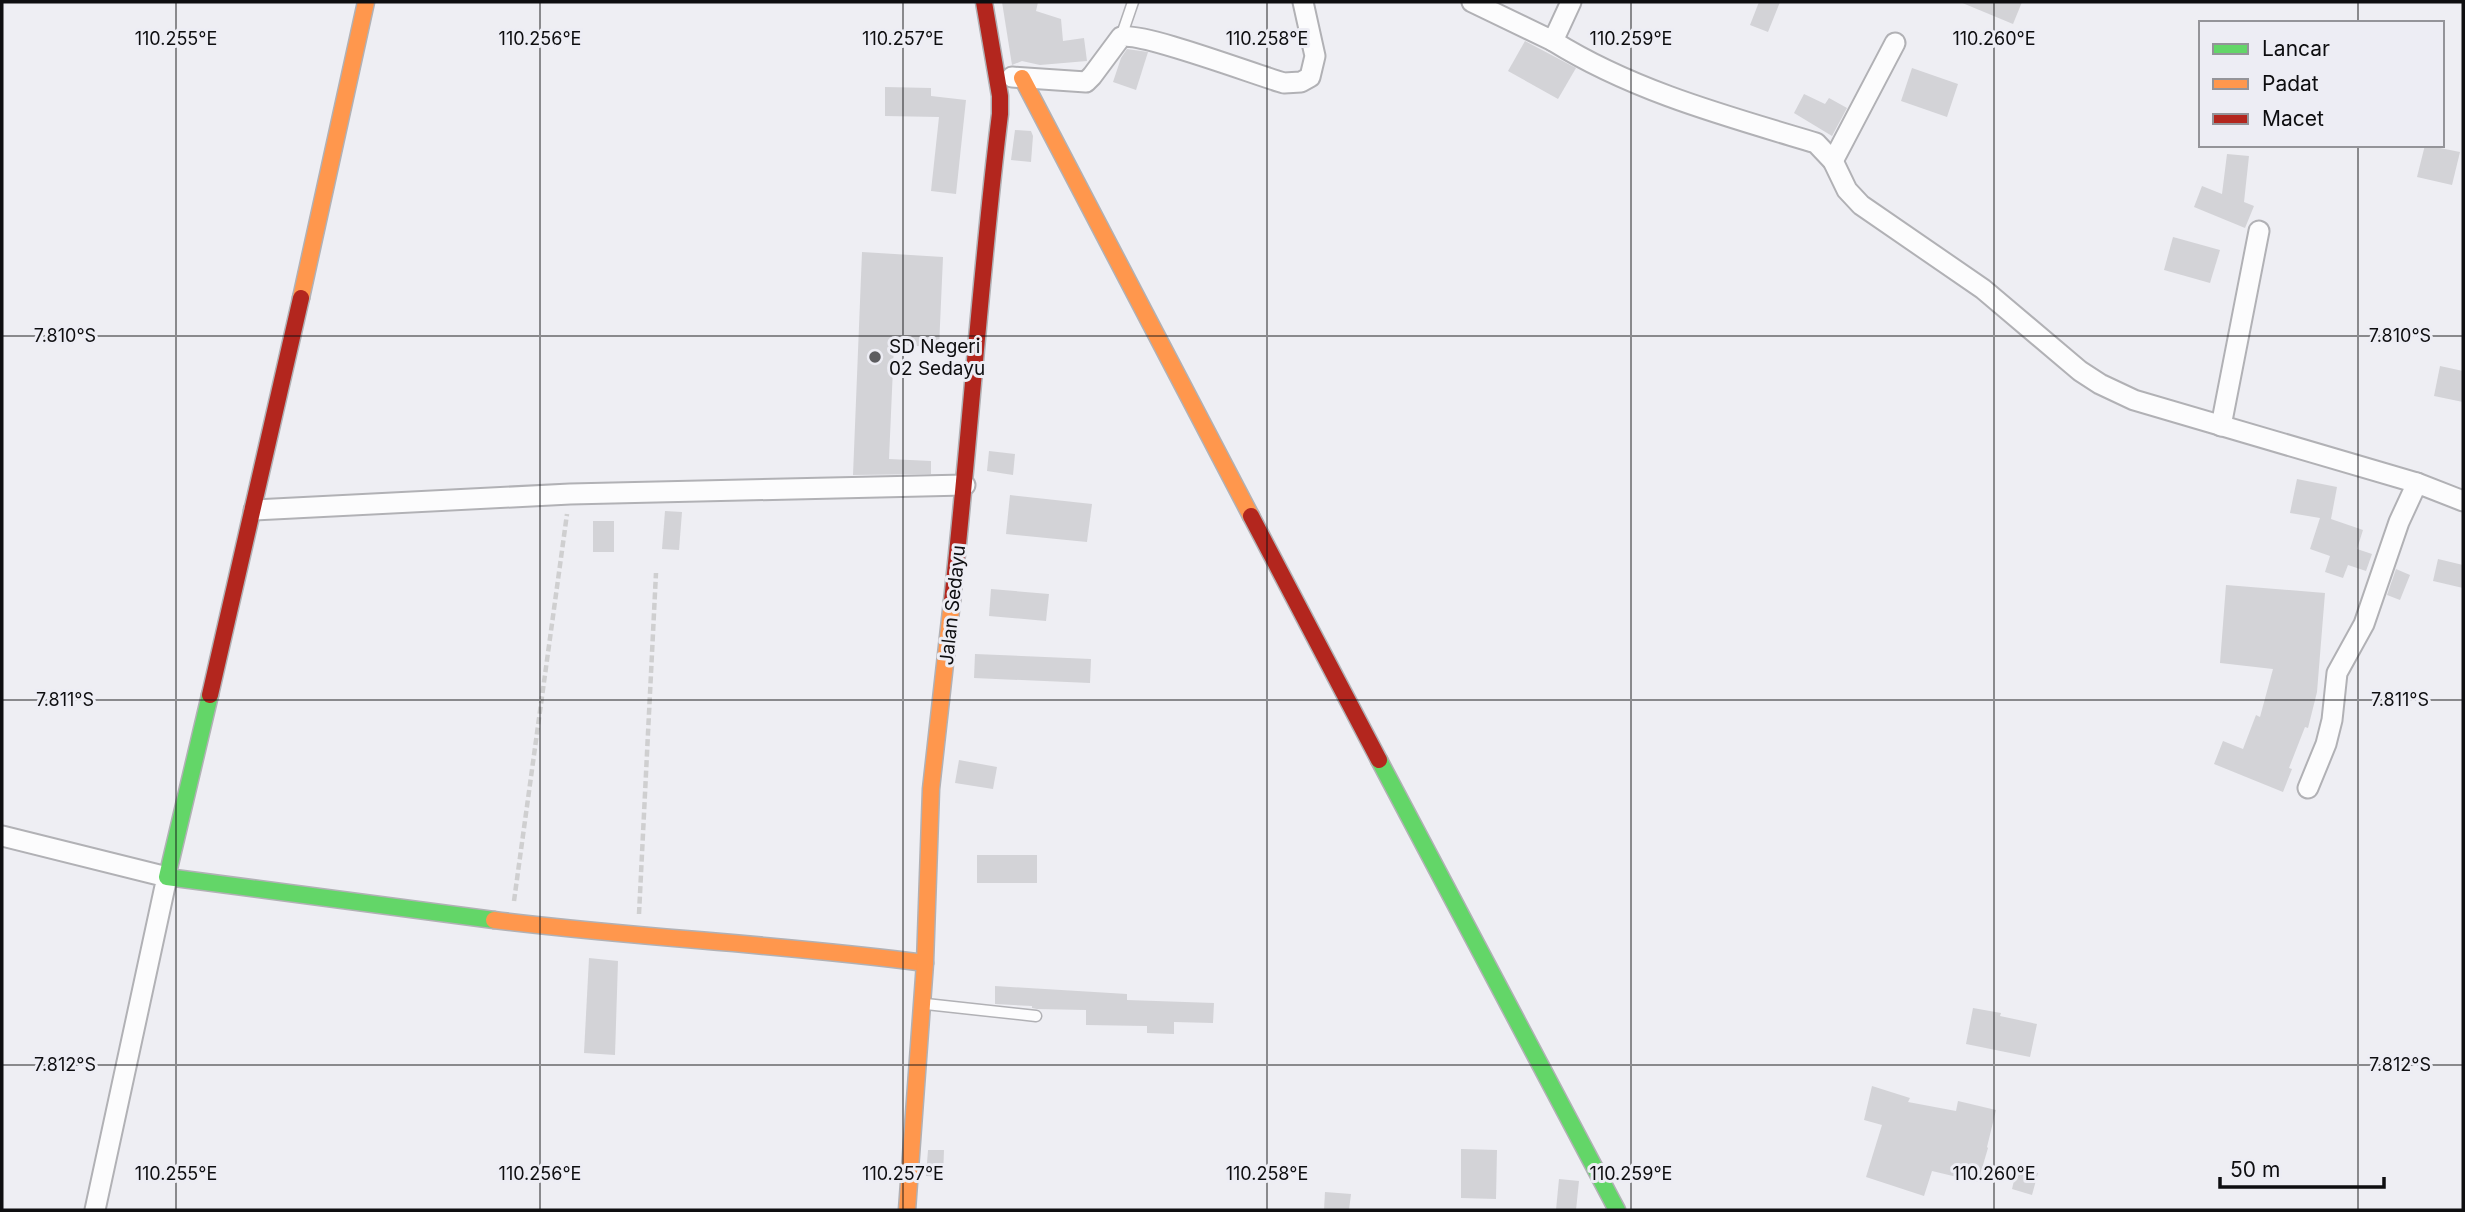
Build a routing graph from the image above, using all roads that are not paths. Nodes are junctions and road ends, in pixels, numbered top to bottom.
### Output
1 (366, 2) edge
2 (984, 2) edge
3 (1133, 2) edge
4 (1303, 2) edge
5 (1472, 2) edge
6 (1571, 2) edge
7 (1121, 37) junction
8 (1553, 41) junction
9 (1895, 43) dead end
10 (997, 76) junction
11 (1022, 78) junction
12 (1833, 161) junction
13 (2259, 231) dead end
14 (2221, 426) junction
15 (2417, 483) junction
16 (965, 485) junction
17 (2463, 501) edge
18 (254, 510) junction
19 (2308, 788) dead end
20 (2, 836) edge
21 (167, 877) junction
22 (925, 963) junction
23 (922, 1003) junction
24 (1036, 1016) dead end
25 (95, 1210) edge
26 (907, 1210) edge
27 (1617, 1210) edge

1 - 18 street
2 - 10 street, Jalan Sedayu
3 - 7 lane
4 - 7 street
5 - 8 street
6 - 8 street
7 - 11 street
8 - 12 street
9 - 12 street
10 - 11 street
10 - 16 street, Jalan Sedayu
11 - 27 street
12 - 14 street
13 - 14 street
14 - 15 street
15 - 17 street
15 - 19 street
16 - 18 street
16 - 22 street, Jalan Sedayu
18 - 21 street
20 - 21 street
21 - 22 street
21 - 25 street
22 - 23 street, Jalan Sedayu
23 - 24 lane
23 - 26 street, Jalan Sedayu

